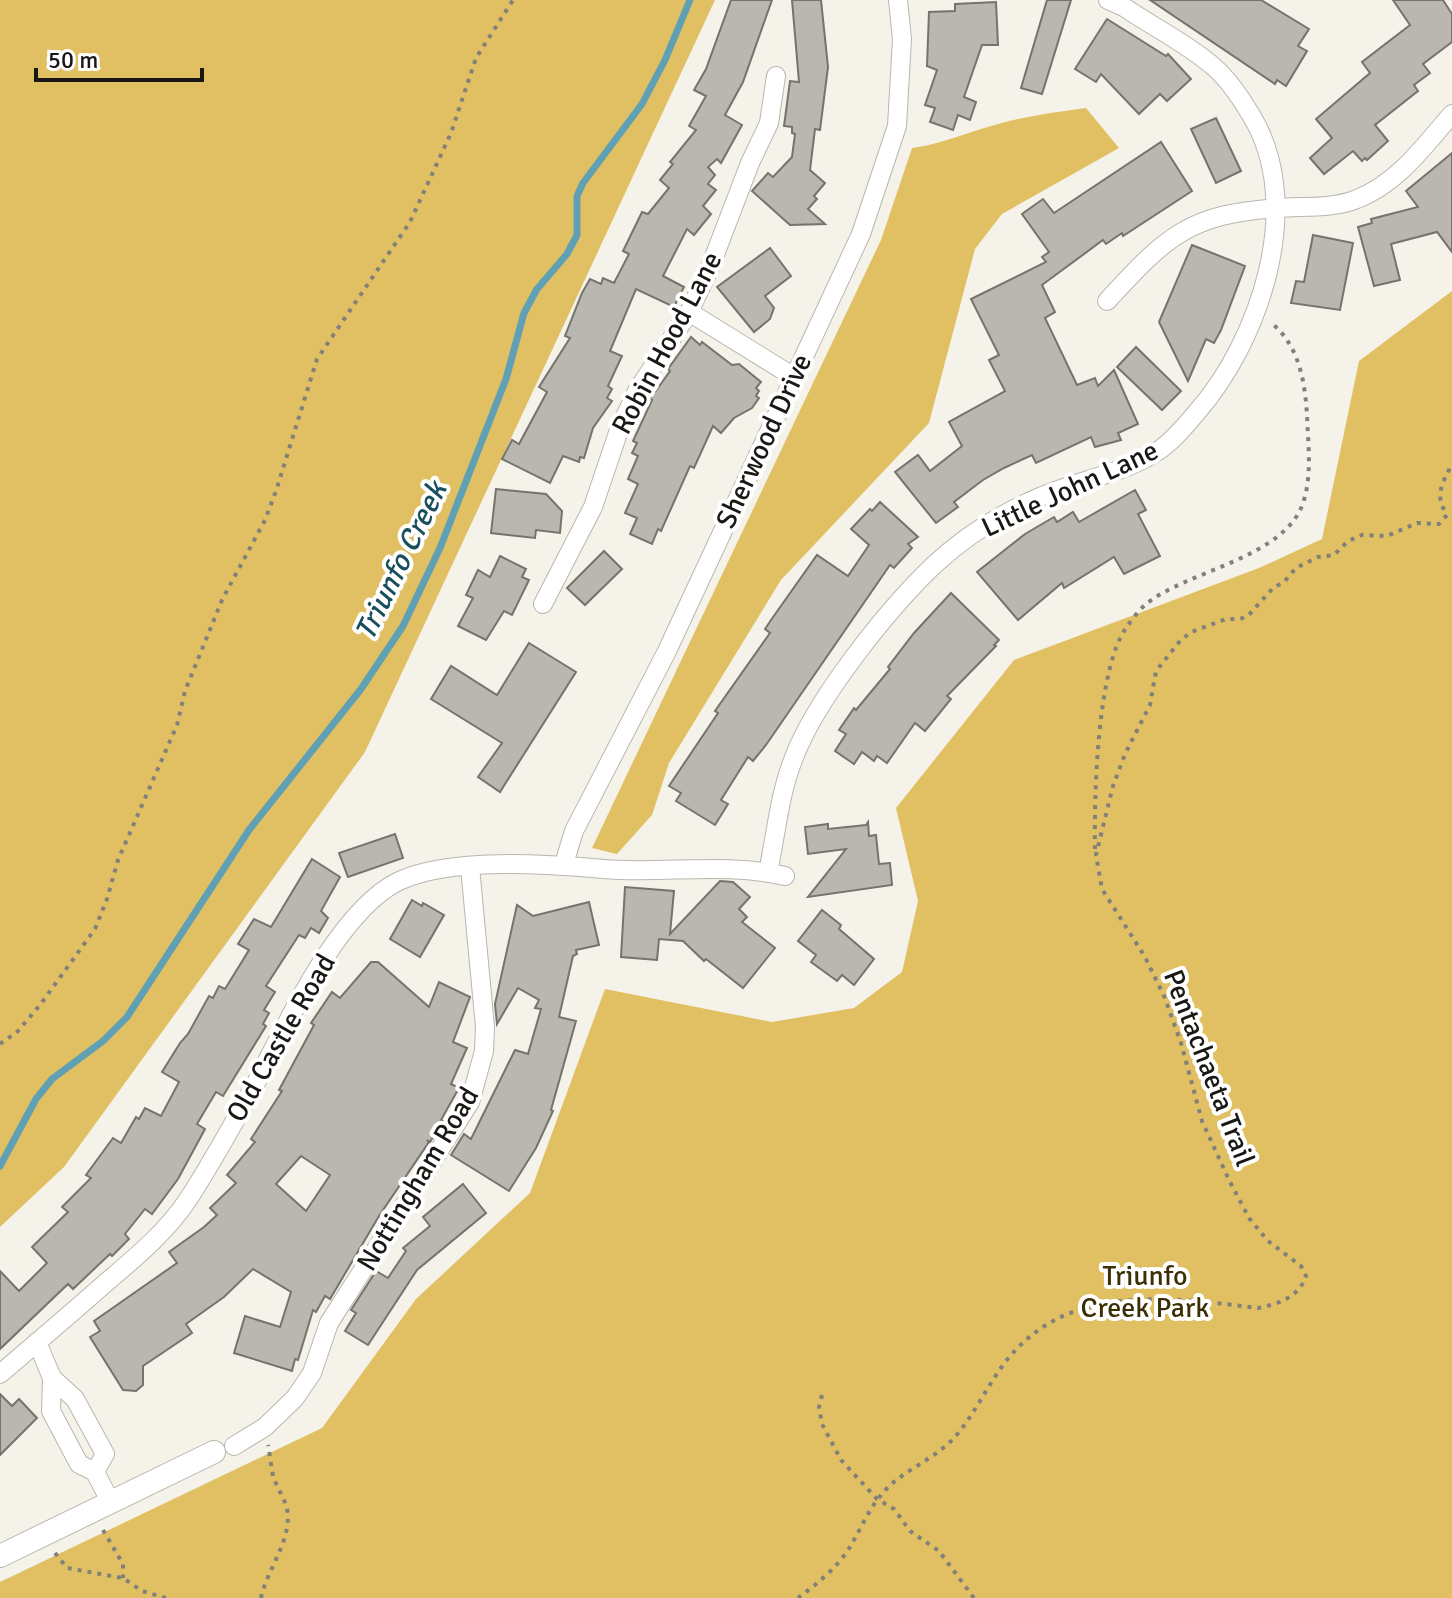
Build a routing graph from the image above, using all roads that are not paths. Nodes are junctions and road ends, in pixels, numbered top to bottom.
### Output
1 (898, 0) edge
2 (1108, 0) edge
3 (776, 76) dead end
4 (1452, 114) edge
5 (1276, 208) junction
6 (1107, 301) dead end
7 (689, 312) junction
8 (794, 377) junction
9 (543, 604) dead end
10 (564, 864) junction
11 (470, 867) junction
12 (776, 874) joint
13 (37, 1342) junction
14 (0, 1374) edge
15 (52, 1378) junction
16 (224, 1449) joint
17 (95, 1472) junction
18 (100, 1506) junction
19 (0, 1556) edge

1 - 8 street, Sherwood Drive
2 - 5 street, Little John Lane
3 - 7 street, Robin Hood Lane
4 - 5 street
5 - 6 street
5 - 12 street, Little John Lane
7 - 8 street
7 - 9 street, Robin Hood Lane
8 - 10 street, Sherwood Drive
10 - 11 street, Old Castle Road
10 - 12 street, Old Castle Road
11 - 13 street, Old Castle Road
11 - 16 street, Nottingham Road
13 - 14 street, Old Castle Road
13 - 15 street
15 - 17 street
15 - 17 street
16 - 18 street
17 - 18 street
18 - 19 street

